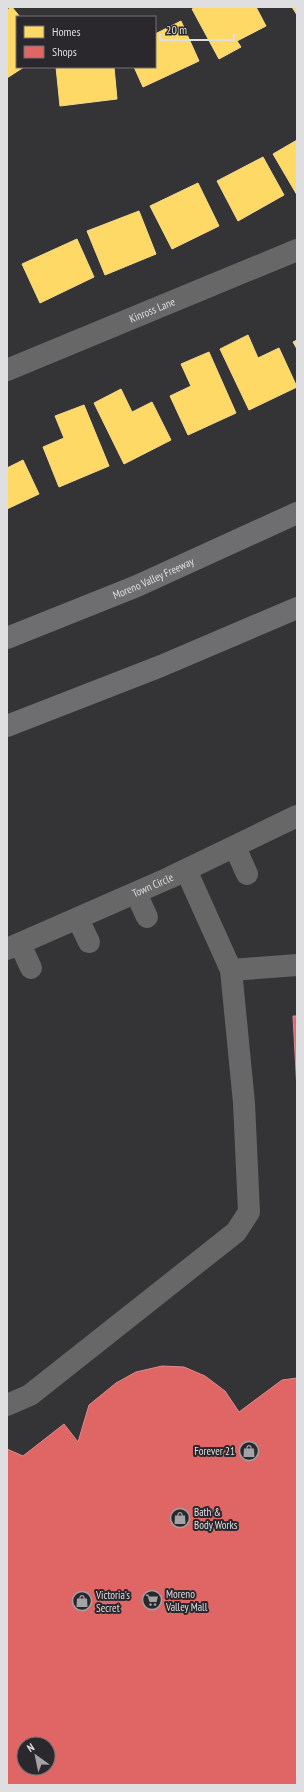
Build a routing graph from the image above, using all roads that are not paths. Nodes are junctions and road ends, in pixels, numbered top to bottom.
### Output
1 (297, 250) edge
2 (7, 370) edge
3 (297, 513) edge
4 (297, 608) edge
5 (7, 638) edge
6 (7, 726) edge
7 (295, 822) edge
8 (235, 847) junction
9 (186, 870) junction
10 (247, 874) dead end
11 (136, 893) junction
12 (147, 917) dead end
13 (78, 919) junction
14 (88, 942) dead end
15 (13, 947) edge
16 (297, 965) edge
17 (31, 968) dead end
18 (231, 970) junction
19 (7, 1405) edge

1 - 2 street, Kinross Lane
3 - 5 highway, Moreno Valley Freeway
4 - 6 highway
7 - 8 street, Town Circle
8 - 9 street, Town Circle
8 - 10 street
9 - 11 street, Town Circle
9 - 18 street
11 - 12 street
11 - 13 street, Town Circle
13 - 14 street
13 - 15 street, Town Circle
15 - 17 street
16 - 18 street
18 - 19 street

